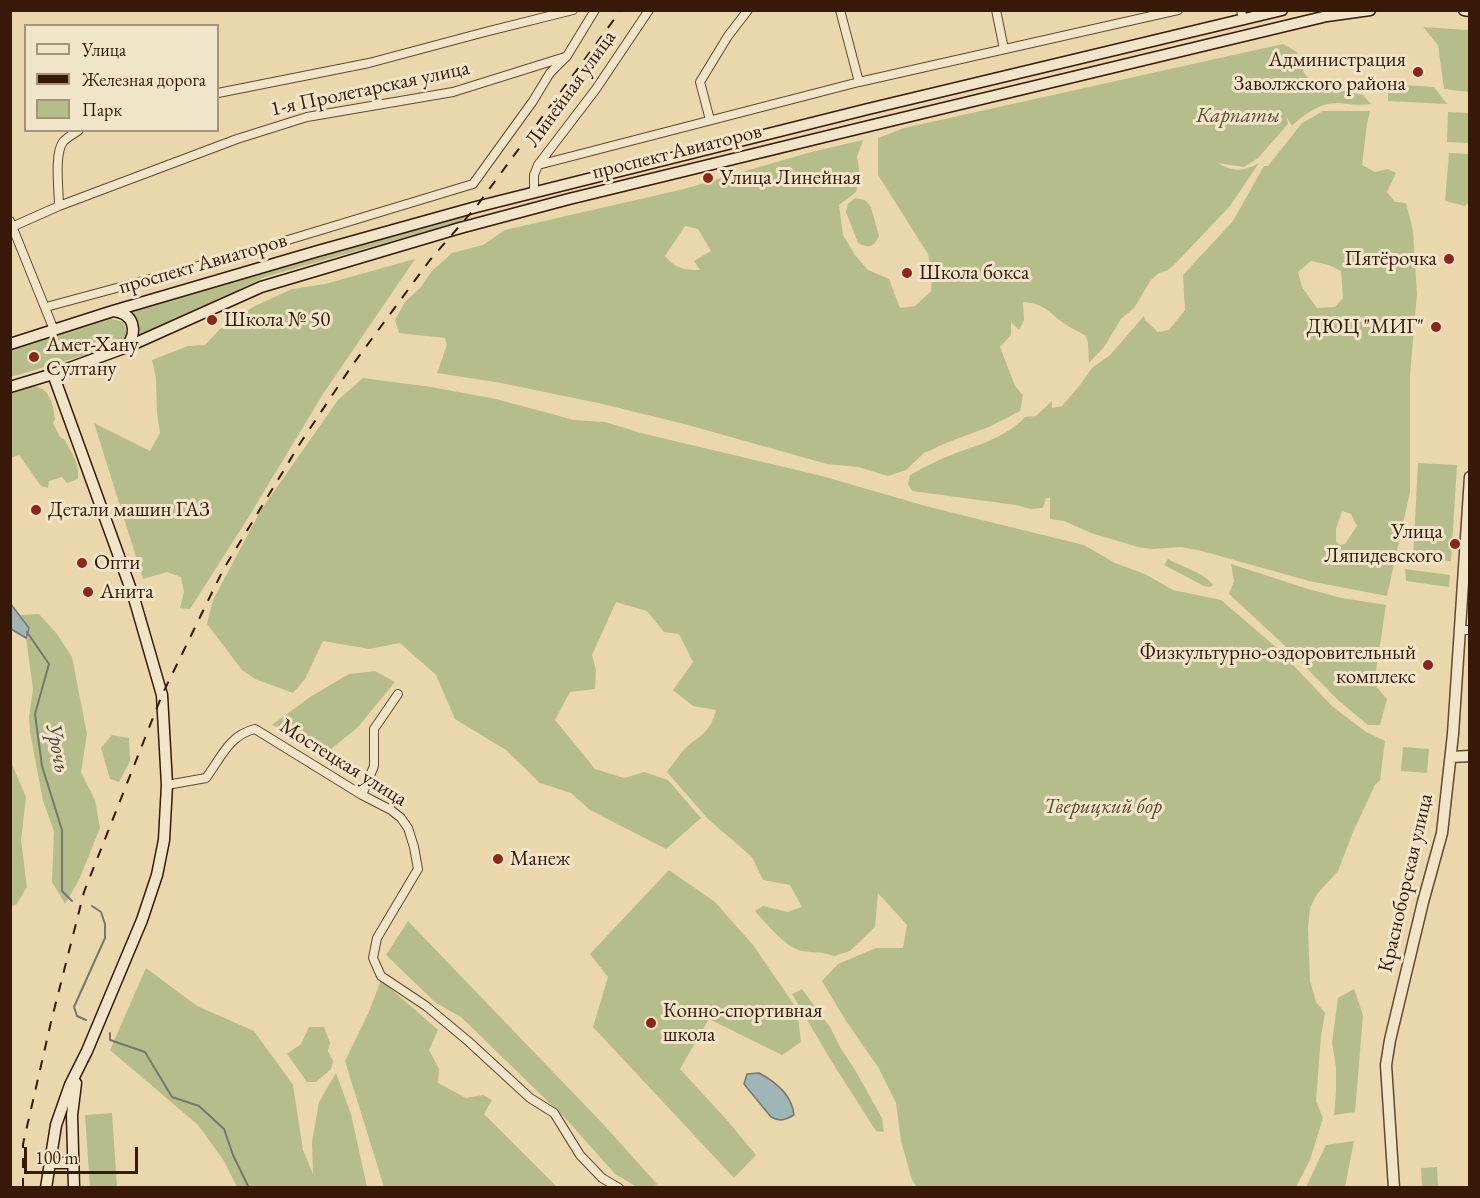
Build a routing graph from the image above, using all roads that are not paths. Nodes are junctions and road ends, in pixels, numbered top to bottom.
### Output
1 (573, 10) edge
2 (649, 10) edge
3 (748, 10) edge
4 (840, 10) edge
5 (996, 10) edge
6 (1178, 10) edge
7 (1281, 10) edge
8 (1370, 10) edge
9 (1464, 10) edge
10 (1470, 11) edge
11 (590, 13) edge
12 (1242, 15) edge
13 (1004, 49) junction
14 (567, 56) junction
15 (859, 82) junction
16 (219, 93) edge
17 (710, 120) junction
18 (76, 132) edge
19 (538, 165) junction
20 (534, 193) junction
21 (59, 206) junction
22 (12, 223) edge
23 (46, 307) junction
24 (113, 311) junction
25 (54, 330) junction
26 (10, 344) edge
27 (127, 347) junction
28 (53, 374) junction
29 (10, 387) edge
30 (1470, 477) edge
31 (1465, 630) edge
32 (398, 694) dead end
33 (1470, 756) edge
34 (1451, 757) junction
35 (167, 785) junction
36 (362, 795) junction
37 (78, 1071) junction
38 (73, 1162) junction
39 (49, 1163) junction
40 (46, 1188) edge
41 (74, 1188) edge
42 (619, 1188) edge
43 (1394, 1188) edge

1 - 16 street
2 - 19 street, Линейная улица
3 - 17 street
4 - 15 street
5 - 13 street
6 - 13 street, проспект Авиаторов
7 - 12 main road, проспект Авиаторов
8 - 27 main road, проспект Авиаторов
9 - 10 main road
11 - 14 street
12 - 20 main road, проспект Авиаторов
13 - 15 street, проспект Авиаторов
14 - 21 street, 1-я Пролетарская улица
14 - 23 street, проспект Авиаторов
15 - 17 street, проспект Авиаторов
17 - 19 street, проспект Авиаторов
18 - 21 street
19 - 20 street, Линейная улица
20 - 24 main road, проспект Авиаторов
21 - 22 street, 1-я Пролетарская улица
22 - 23 street
23 - 25 street
24 - 25 main road, проспект Авиаторов
24 - 27 main road
25 - 26 main road, проспект Авиаторов
27 - 28 main road, проспект Авиаторов
28 - 29 main road, проспект Авиаторов
28 - 35 main road
30 - 31 main road, Красноборская улица
31 - 34 main road, Красноборская улица
32 - 36 street
33 - 34 main road
34 - 43 main road, Красноборская улица
35 - 36 street, Мостецкая улица
35 - 37 main road
36 - 42 street, Мостецкая улица
37 - 38 main road
37 - 39 main road
38 - 39 main road
38 - 41 main road
39 - 40 main road

